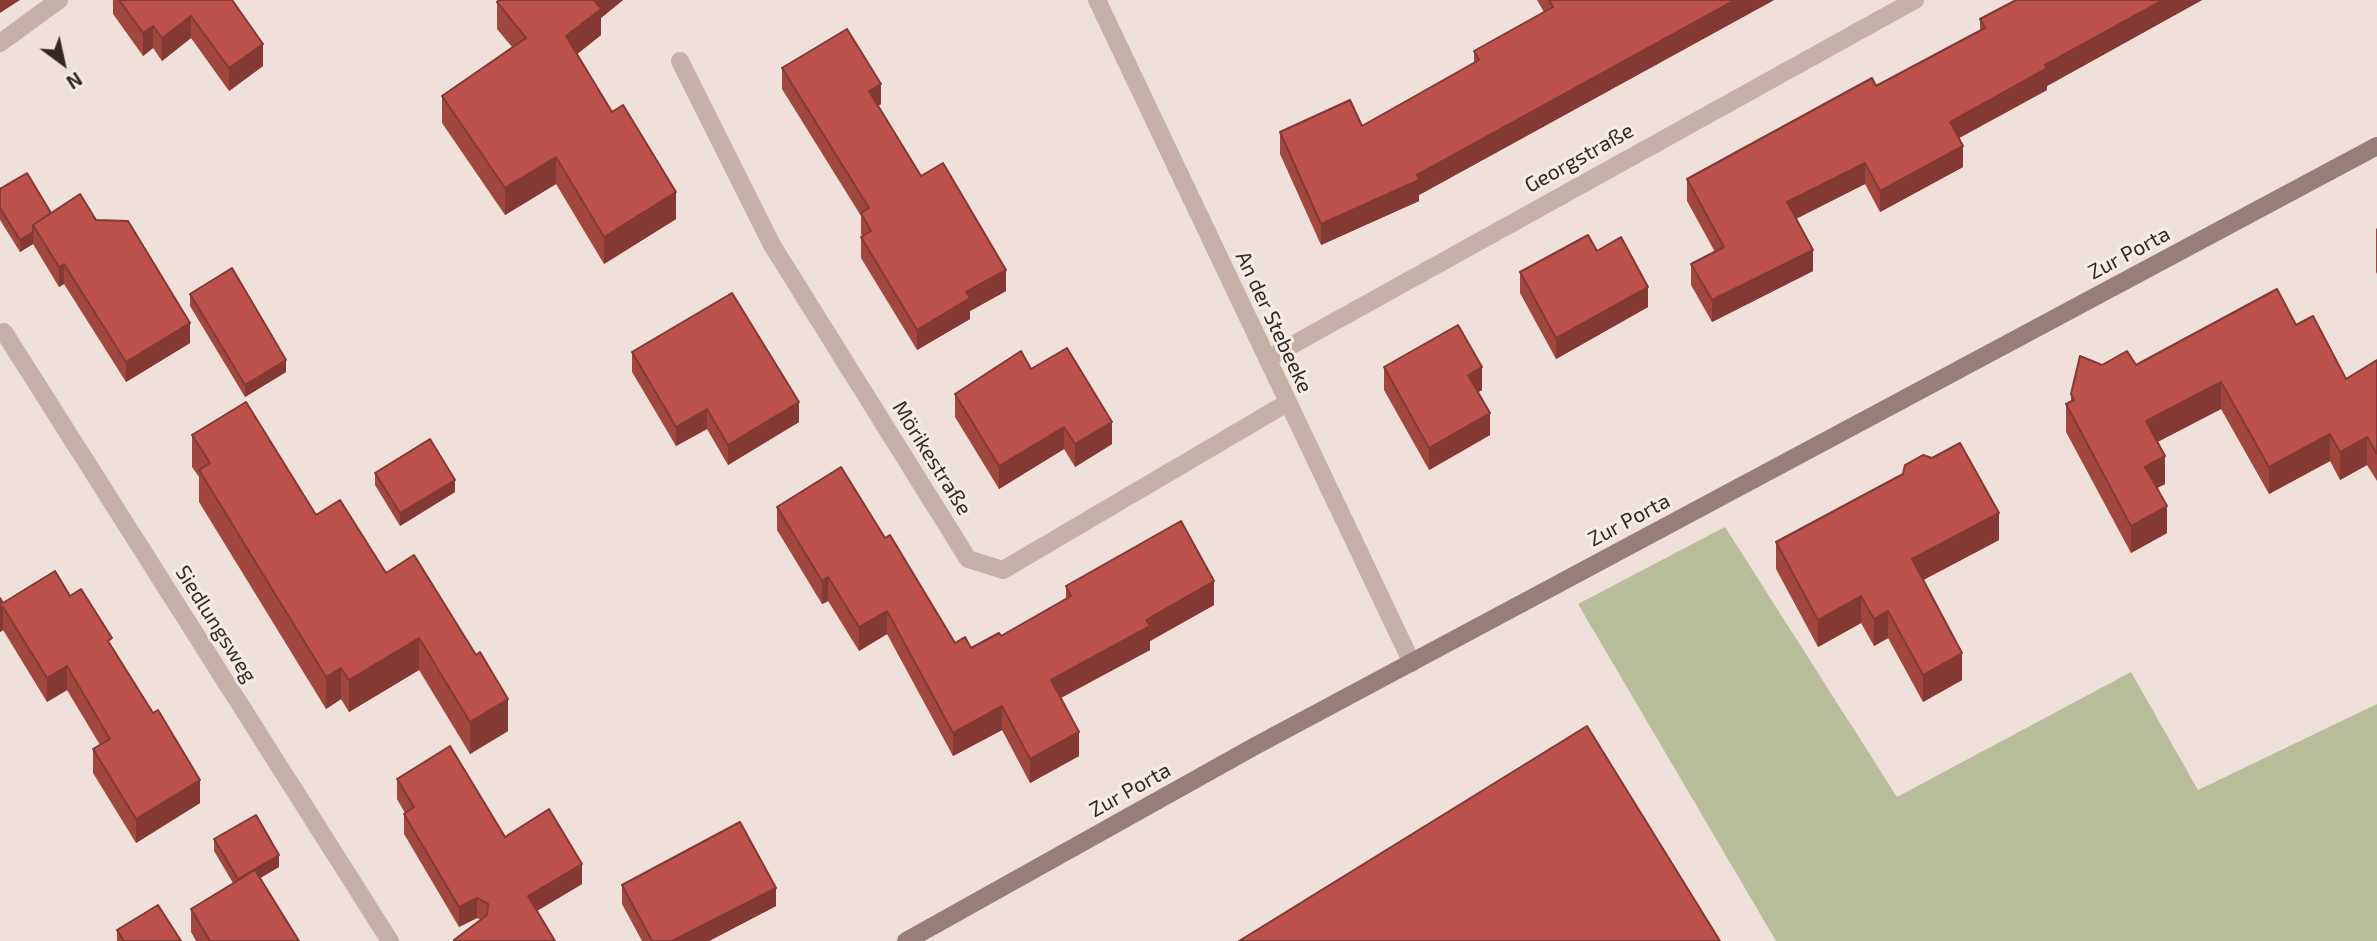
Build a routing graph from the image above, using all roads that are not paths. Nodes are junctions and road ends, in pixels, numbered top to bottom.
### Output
1 (59, 0) edge
2 (1097, 0) edge
3 (1915, 0) edge
4 (0, 43) edge
5 (680, 61) dead end
6 (2377, 146) edge
7 (4, 332) dead end
8 (1267, 359) junction
9 (1287, 403) junction
10 (1412, 663) junction
11 (390, 941) edge
12 (906, 941) edge

1 - 4 street
2 - 8 street, An der Stebeeke
3 - 8 street, Georgstraße
5 - 9 street, Mörikestraße
6 - 10 main road, Zur Porta
7 - 11 street, Siedlungsweg
8 - 9 street, An der Stebeeke
9 - 10 street, An der Stebeeke
10 - 12 main road, Zur Porta

